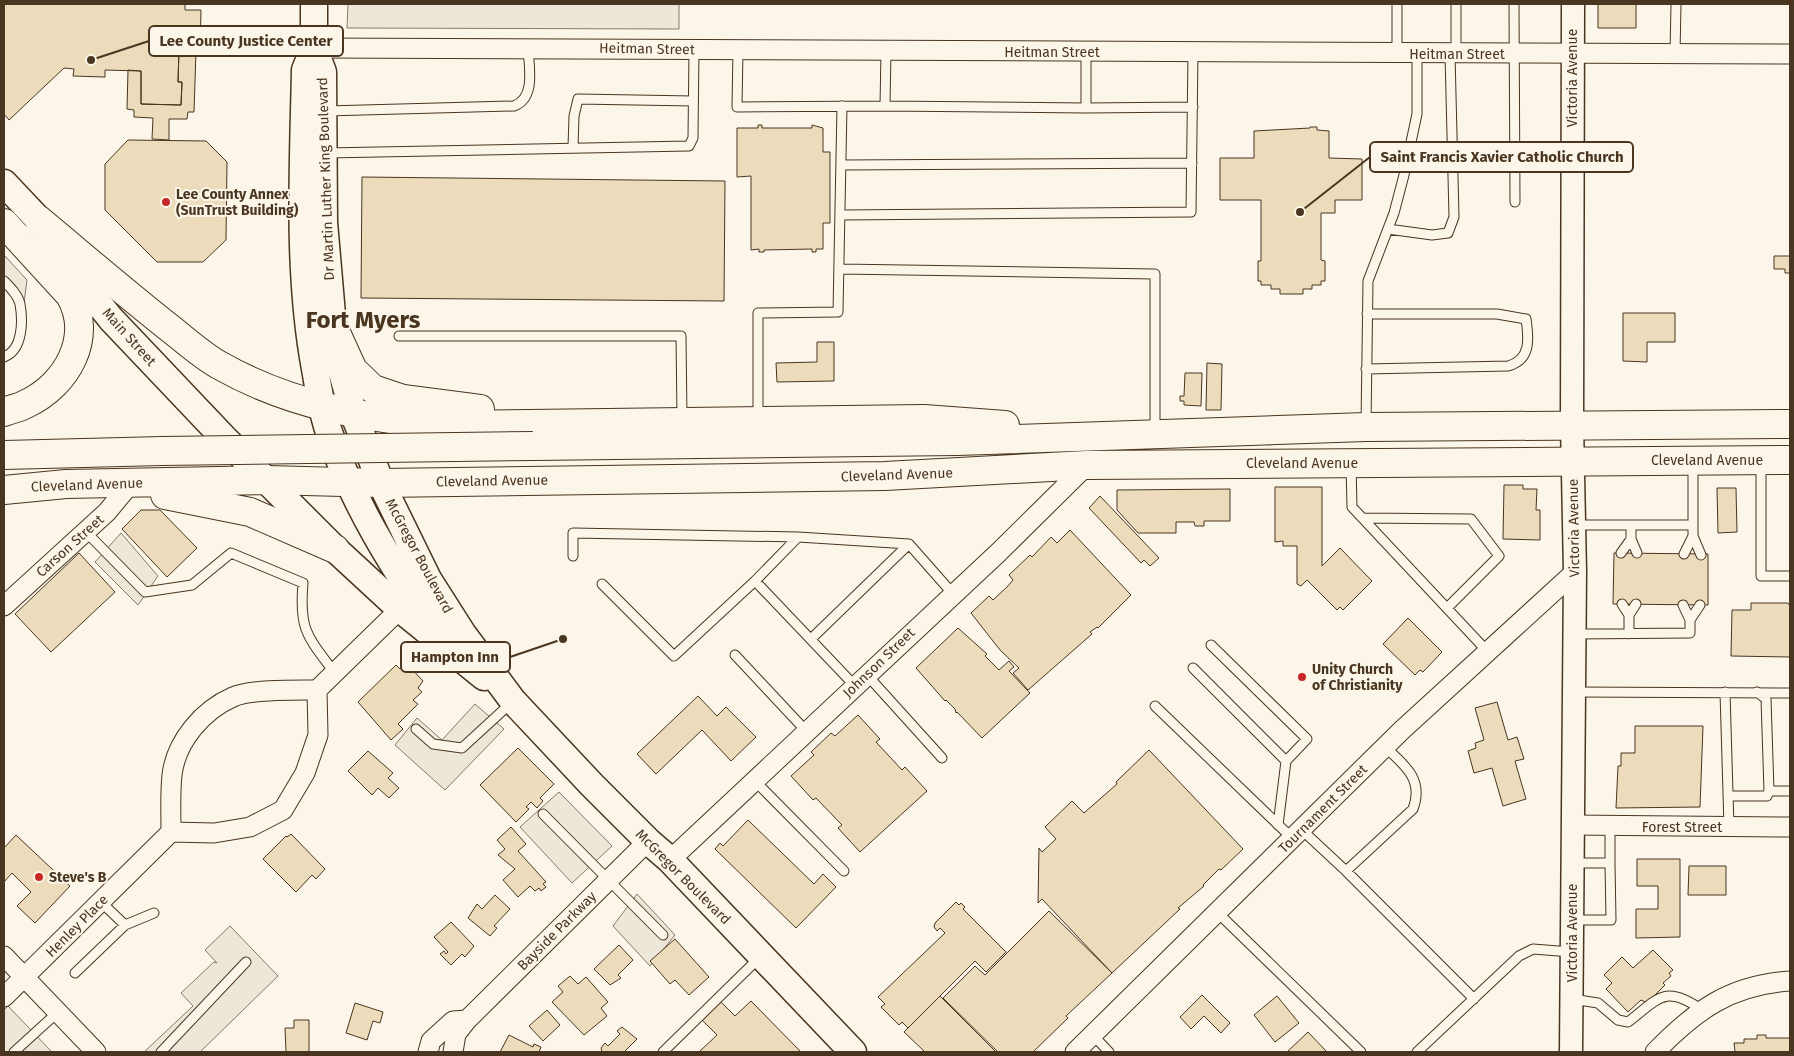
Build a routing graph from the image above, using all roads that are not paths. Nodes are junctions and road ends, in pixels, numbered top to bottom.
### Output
1 (314, 4) edge
2 (1398, 4) edge
3 (1456, 4) edge
4 (1514, 4) edge
5 (1573, 4) edge
6 (1676, 4) edge
7 (314, 48) junction
8 (528, 48) junction
9 (694, 50) junction
10 (738, 50) junction
11 (886, 51) junction
12 (1086, 52) junction
13 (1194, 52) junction
14 (1397, 54) junction
15 (1417, 54) junction
16 (1453, 54) junction
17 (1514, 54) junction
18 (1675, 54) junction
19 (1790, 54) edge
20 (1572, 55) junction
21 (693, 101) junction
22 (842, 106) junction
23 (885, 106) junction
24 (1193, 107) junction
25 (1086, 108) junction
26 (324, 112) junction
27 (573, 148) junction
28 (323, 153) junction
29 (1192, 163) junction
30 (842, 165) junction
31 (4, 182) edge
32 (1515, 202) dead end
33 (841, 215) junction
34 (39, 220) junction
35 (4, 223) edge
36 (1388, 229) junction
37 (840, 269) junction
38 (4, 281) edge
39 (1367, 314) junction
40 (111, 318) junction
41 (333, 326) junction
42 (399, 336) dead end
43 (4, 356) edge
44 (1366, 370) junction
45 (271, 391) junction
46 (322, 405) junction
47 (4, 412) edge
48 (354, 414) junction
49 (758, 420) junction
50 (644, 421) junction
51 (682, 421) junction
52 (1572, 424) junction
53 (1790, 424) edge
54 (1366, 427) junction
55 (330, 435) junction
56 (1106, 435) junction
57 (1155, 435) junction
58 (4, 454) edge
59 (1693, 460) junction
60 (1761, 460) junction
61 (1790, 460) edge
62 (1573, 461) junction
63 (1351, 463) junction
64 (1087, 465) junction
65 (267, 480) junction
66 (131, 482) junction
67 (300, 482) junction
68 (349, 483) junction
69 (381, 483) junction
70 (4, 490) edge
71 (1363, 518) junction
72 (1574, 525) junction
73 (1631, 525) junction
74 (1693, 525) junction
75 (86, 532) junction
76 (1693, 536) junction
77 (798, 537) junction
78 (1631, 539) junction
79 (909, 544) junction
80 (335, 549) junction
81 (1621, 553) dead end
82 (1637, 554) dead end
83 (1684, 554) dead end
84 (1701, 555) dead end
85 (573, 556) dead end
86 (1575, 572) junction
87 (1790, 576) edge
88 (755, 581) junction
89 (602, 584) dead end
90 (953, 594) junction
91 (1622, 604) dead end
92 (1636, 604) dead end
93 (1684, 605) dead end
94 (1700, 605) dead end
95 (4, 606) edge
96 (1446, 608) junction
97 (400, 609) junction
98 (1629, 615) junction
99 (1690, 620) junction
100 (1574, 634) junction
101 (1629, 634) junction
102 (811, 639) junction
103 (1211, 645) dead end
104 (451, 651) junction
105 (1487, 652) junction
106 (735, 656) dead end
107 (1193, 668) dead end
108 (334, 672) junction
109 (861, 681) junction
110 (316, 690) junction
111 (1574, 692) junction
112 (1725, 692) junction
113 (1757, 692) junction
114 (1790, 693) edge
115 (513, 701) junction
116 (1155, 706) dead end
117 (416, 729) dead end
118 (808, 733) junction
119 (1385, 747) junction
120 (942, 758) dead end
121 (1286, 761) junction
122 (756, 782) junction
123 (1769, 791) junction
124 (1790, 791) edge
125 (1728, 796) junction
126 (543, 814) dead end
127 (1278, 825) junction
128 (1573, 825) junction
129 (1610, 827) junction
130 (1729, 827) junction
131 (1790, 827) edge
132 (171, 832) junction
133 (1297, 835) junction
134 (648, 841) junction
135 (670, 860) junction
136 (1610, 862) junction
137 (1572, 863) junction
138 (1346, 871) junction
139 (844, 872) dead end
140 (609, 879) junction
141 (102, 902) junction
142 (154, 913) dead end
143 (1218, 914) junction
144 (1572, 920) junction
145 (124, 925) junction
146 (663, 935) dead end
147 (1572, 952) junction
148 (4, 956) edge
149 (760, 956) junction
150 (246, 962) dead end
151 (75, 973) dead end
152 (26, 978) junction
153 (1790, 981) edge
154 (4, 997) edge
155 (1474, 999) junction
156 (1571, 999) junction
157 (1702, 1010) junction
158 (58, 1012) junction
159 (467, 1020) junction
160 (1093, 1036) junction
161 (14, 1052) edge
162 (96, 1052) edge
163 (161, 1052) edge
164 (428, 1052) edge
165 (454, 1052) edge
166 (663, 1052) edge
167 (853, 1052) edge
168 (1076, 1052) edge
169 (1109, 1052) edge
170 (1361, 1052) edge
171 (1417, 1052) edge
172 (1571, 1052) edge
173 (1655, 1052) edge

1 - 7 main road, Dr Martin Luther King Boulevard
2 - 14 lane
3 - 16 lane
4 - 17 lane
5 - 20 street, Victoria Avenue
6 - 18 lane
7 - 8 street, Heitman Street
7 - 26 main road, Dr Martin Luther King Boulevard
7 - 46 main road, Dr Martin Luther King Boulevard
8 - 9 street, Heitman Street
8 - 26 lane
9 - 10 street, Heitman Street
9 - 21 lane
10 - 11 street, Heitman Street
10 - 22 lane
11 - 12 street, Heitman Street
11 - 23 lane
12 - 13 street, Heitman Street
12 - 25 lane
13 - 14 street, Heitman Street
13 - 24 lane
14 - 15 street, Heitman Street
15 - 16 street, Heitman Street
15 - 36 lane
16 - 17 street, Heitman Street
16 - 36 lane
17 - 20 street, Heitman Street
17 - 32 lane
18 - 19 street, Heitman Street
18 - 20 street, Heitman Street
20 - 52 street, Victoria Avenue
21 - 27 lane
21 - 27 lane
22 - 23 lane
22 - 30 lane
23 - 25 lane
24 - 25 lane
24 - 29 lane
26 - 28 main road, Dr Martin Luther King Boulevard
27 - 28 lane
28 - 41 main road, Dr Martin Luther King Boulevard
29 - 30 lane
29 - 33 lane
30 - 33 lane
31 - 34 main road, Main Street
33 - 37 lane
34 - 40 main road, Main Street
34 - 45 main road
35 - 47 main road
36 - 39 lane
37 - 49 lane
37 - 57 lane
38 - 43 lane
39 - 44 lane
39 - 44 lane
40 - 65 main road, Main Street
40 - 67 main road
41 - 48 main road, Dr Martin Luther King Boulevard
41 - 50 main road
42 - 51 lane
44 - 54 lane
45 - 46 main road
45 - 55 main road
46 - 48 main road
46 - 55 main road, Dr Martin Luther King Boulevard
48 - 50 main road
48 - 69 main road, Dr Martin Luther King Boulevard
49 - 51 main road
49 - 56 main road
50 - 51 main road
52 - 53 main road
52 - 54 main road
52 - 62 street, Victoria Avenue
54 - 57 main road
55 - 68 main road, Dr Martin Luther King Boulevard
55 - 69 main road
56 - 57 main road
56 - 58 main road, bridge
59 - 60 main road, Cleveland Avenue
59 - 62 main road, Cleveland Avenue
59 - 74 lane
60 - 61 main road, Cleveland Avenue
60 - 87 lane
62 - 63 main road, Cleveland Avenue
62 - 72 street, Victoria Avenue
63 - 64 main road, Cleveland Avenue
63 - 71 lane
64 - 69 main road, Cleveland Avenue
64 - 90 street, Johnson Street
65 - 66 main road, Cleveland Avenue
65 - 67 main road, Cleveland Avenue
65 - 80 main road, McGregor Boulevard
66 - 70 main road, Cleveland Avenue
66 - 75 street, Carson Street
66 - 80 main road
67 - 68 main road, Cleveland Avenue
68 - 69 main road, Cleveland Avenue
68 - 104 main road, McGregor Boulevard
69 - 115 main road, McGregor Boulevard
71 - 96 lane
71 - 96 lane
72 - 73 lane
72 - 86 street, Victoria Avenue
73 - 74 lane
73 - 78 lane
74 - 76 lane
75 - 95 street, Carson Street
75 - 108 lane
76 - 83 lane
76 - 84 lane
77 - 79 lane
77 - 85 lane
77 - 88 lane
78 - 81 lane
78 - 82 lane
79 - 90 lane
79 - 102 lane
80 - 97 main road, McGregor Boulevard
86 - 100 street, Victoria Avenue
86 - 105 street, Tournament Street
88 - 89 lane
88 - 102 lane
90 - 109 street, Johnson Street
91 - 98 lane
92 - 98 lane
93 - 99 lane
94 - 99 lane
96 - 105 lane
97 - 104 main road, McGregor Boulevard
97 - 108 street
98 - 101 lane
99 - 101 lane
100 - 101 lane
100 - 111 street, Victoria Avenue
102 - 109 lane
103 - 121 lane
104 - 115 main road, McGregor Boulevard
105 - 119 street, Tournament Street
106 - 118 lane
107 - 121 lane
108 - 110 street
109 - 118 street, Johnson Street
109 - 120 lane
110 - 132 street
110 - 132 street
111 - 112 lane
111 - 128 street, Victoria Avenue
112 - 113 lane
112 - 125 lane
113 - 114 lane
113 - 123 lane
115 - 117 lane
115 - 134 main road, McGregor Boulevard
116 - 127 lane
118 - 122 street, Johnson Street
119 - 133 street, Tournament Street
119 - 138 lane
121 - 127 lane
122 - 135 street, Johnson Street
122 - 139 lane
123 - 124 lane
123 - 125 lane
125 - 130 lane
126 - 140 lane
127 - 133 lane
128 - 129 street, Forest Street
128 - 137 street, Victoria Avenue
129 - 130 street, Forest Street
129 - 136 lane
130 - 131 street, Forest Street
132 - 141 street, Henley Place
133 - 138 lane
133 - 143 street, Tournament Street
134 - 135 main road, McGregor Boulevard
134 - 140 street, Bayside Parkway
135 - 149 main road, McGregor Boulevard
136 - 137 lane
136 - 144 lane
137 - 144 street, Victoria Avenue
138 - 155 lane
140 - 146 lane
140 - 159 street, Bayside Parkway
141 - 145 lane
141 - 152 street, Henley Place
142 - 145 lane
143 - 160 street, Tournament Street
143 - 170 lane
144 - 147 street, Victoria Avenue
145 - 151 lane
147 - 155 lane
147 - 156 street, Victoria Avenue
148 - 152 street
149 - 166 lane
149 - 167 main road, McGregor Boulevard
150 - 163 lane
152 - 154 street, Henley Place
152 - 158 street
153 - 157 street
155 - 171 lane
156 - 157 lane
156 - 172 street, Victoria Avenue
157 - 173 street
158 - 161 lane
158 - 162 street
159 - 164 street, Bayside Parkway
159 - 165 street, Bayside Parkway
160 - 168 street, Tournament Street
160 - 169 lane

